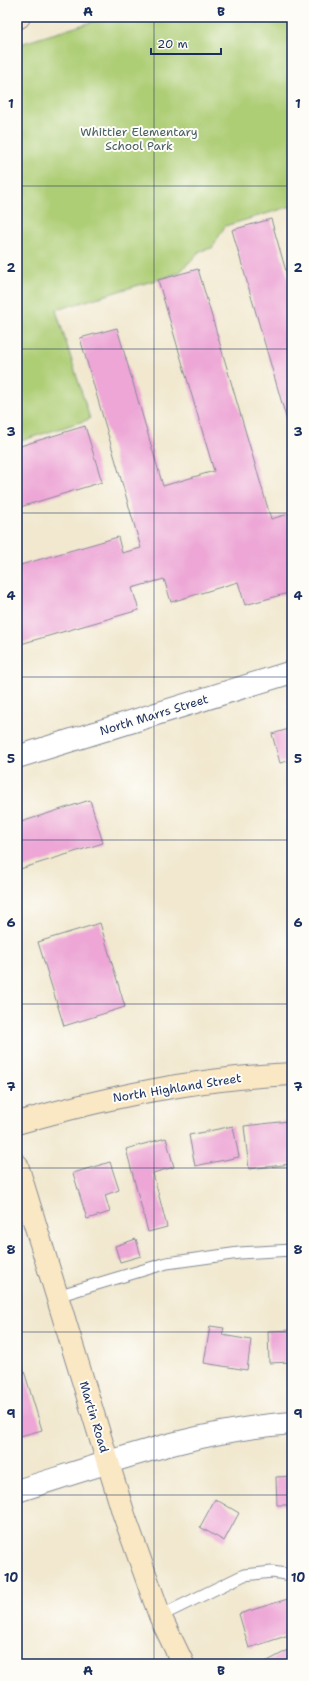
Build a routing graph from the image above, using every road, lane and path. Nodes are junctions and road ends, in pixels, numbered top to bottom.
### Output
1 (292, 672) edge
2 (17, 757) edge
3 (292, 1074) edge
4 (17, 1124) edge
5 (17, 1165) edge
6 (292, 1250) edge
7 (57, 1296) junction
8 (292, 1424) edge
9 (108, 1463) junction
10 (17, 1491) edge
11 (292, 1575) edge
12 (160, 1616) junction
13 (183, 1664) edge

1 - 2 street, North Marrs Street
3 - 4 street, North Highland Street
5 - 7 street, Martin Road
6 - 7 lane
7 - 9 street, Martin Road
8 - 9 street
9 - 10 street
9 - 12 street, Martin Road
11 - 12 lane
12 - 13 street, Martin Road

